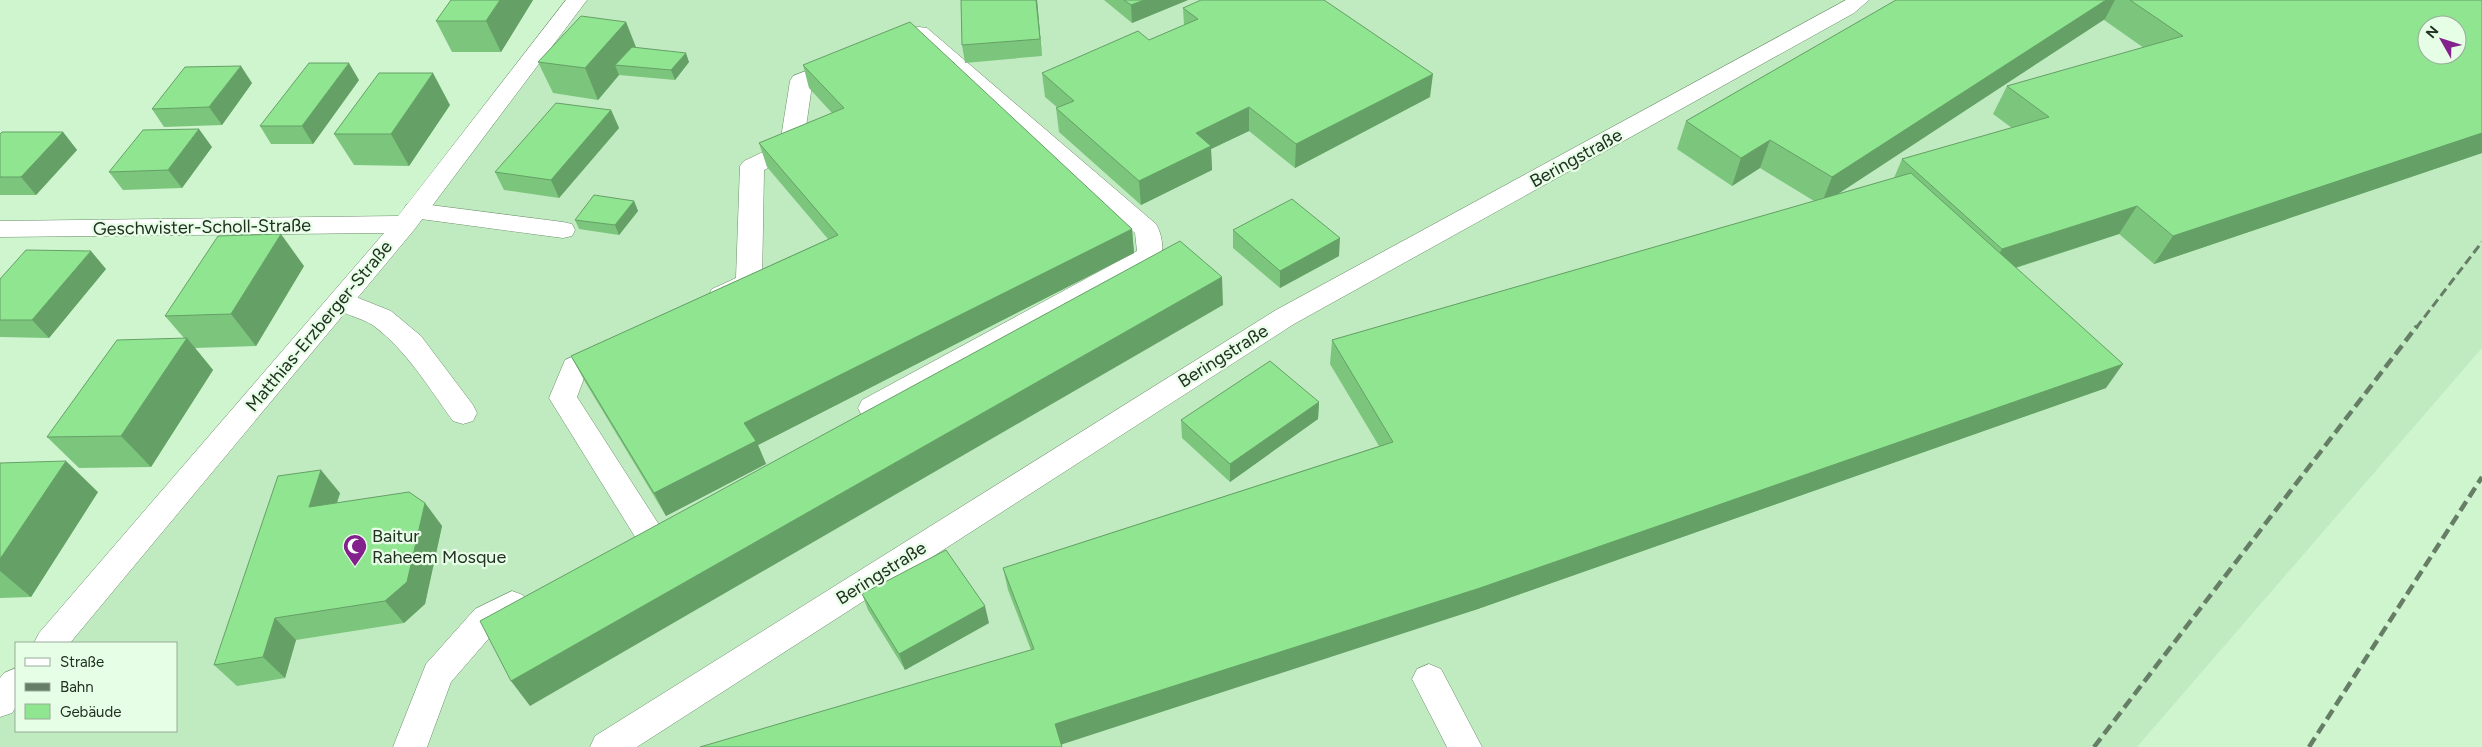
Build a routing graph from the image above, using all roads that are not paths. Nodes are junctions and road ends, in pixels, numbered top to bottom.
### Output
1 (577, 0) edge
2 (1859, 0) edge
3 (898, 42) edge
4 (864, 56) edge
5 (410, 218) junction
6 (0, 229) edge
7 (563, 230) dead end
8 (341, 300) junction
9 (697, 308) edge
10 (627, 342) edge
11 (463, 413) dead end
12 (847, 422) edge
13 (646, 532) edge
14 (537, 592) edge
15 (51, 642) edge
16 (1429, 679) dead end
17 (15, 683) edge
18 (0, 702) edge
19 (410, 747) edge
20 (607, 747) edge
21 (1465, 747) edge

1 - 5 street, Matthias-Erzberger-Straße
2 - 20 street, Beringstraße
3 - 12 street
4 - 9 street
5 - 6 street, Geschwister-Scholl-Straße
5 - 7 street, Geschwister-Scholl-Straße
5 - 8 street, Matthias-Erzberger-Straße
8 - 11 street
8 - 15 street, Matthias-Erzberger-Straße
10 - 13 street
14 - 19 street
16 - 21 street
17 - 18 street

